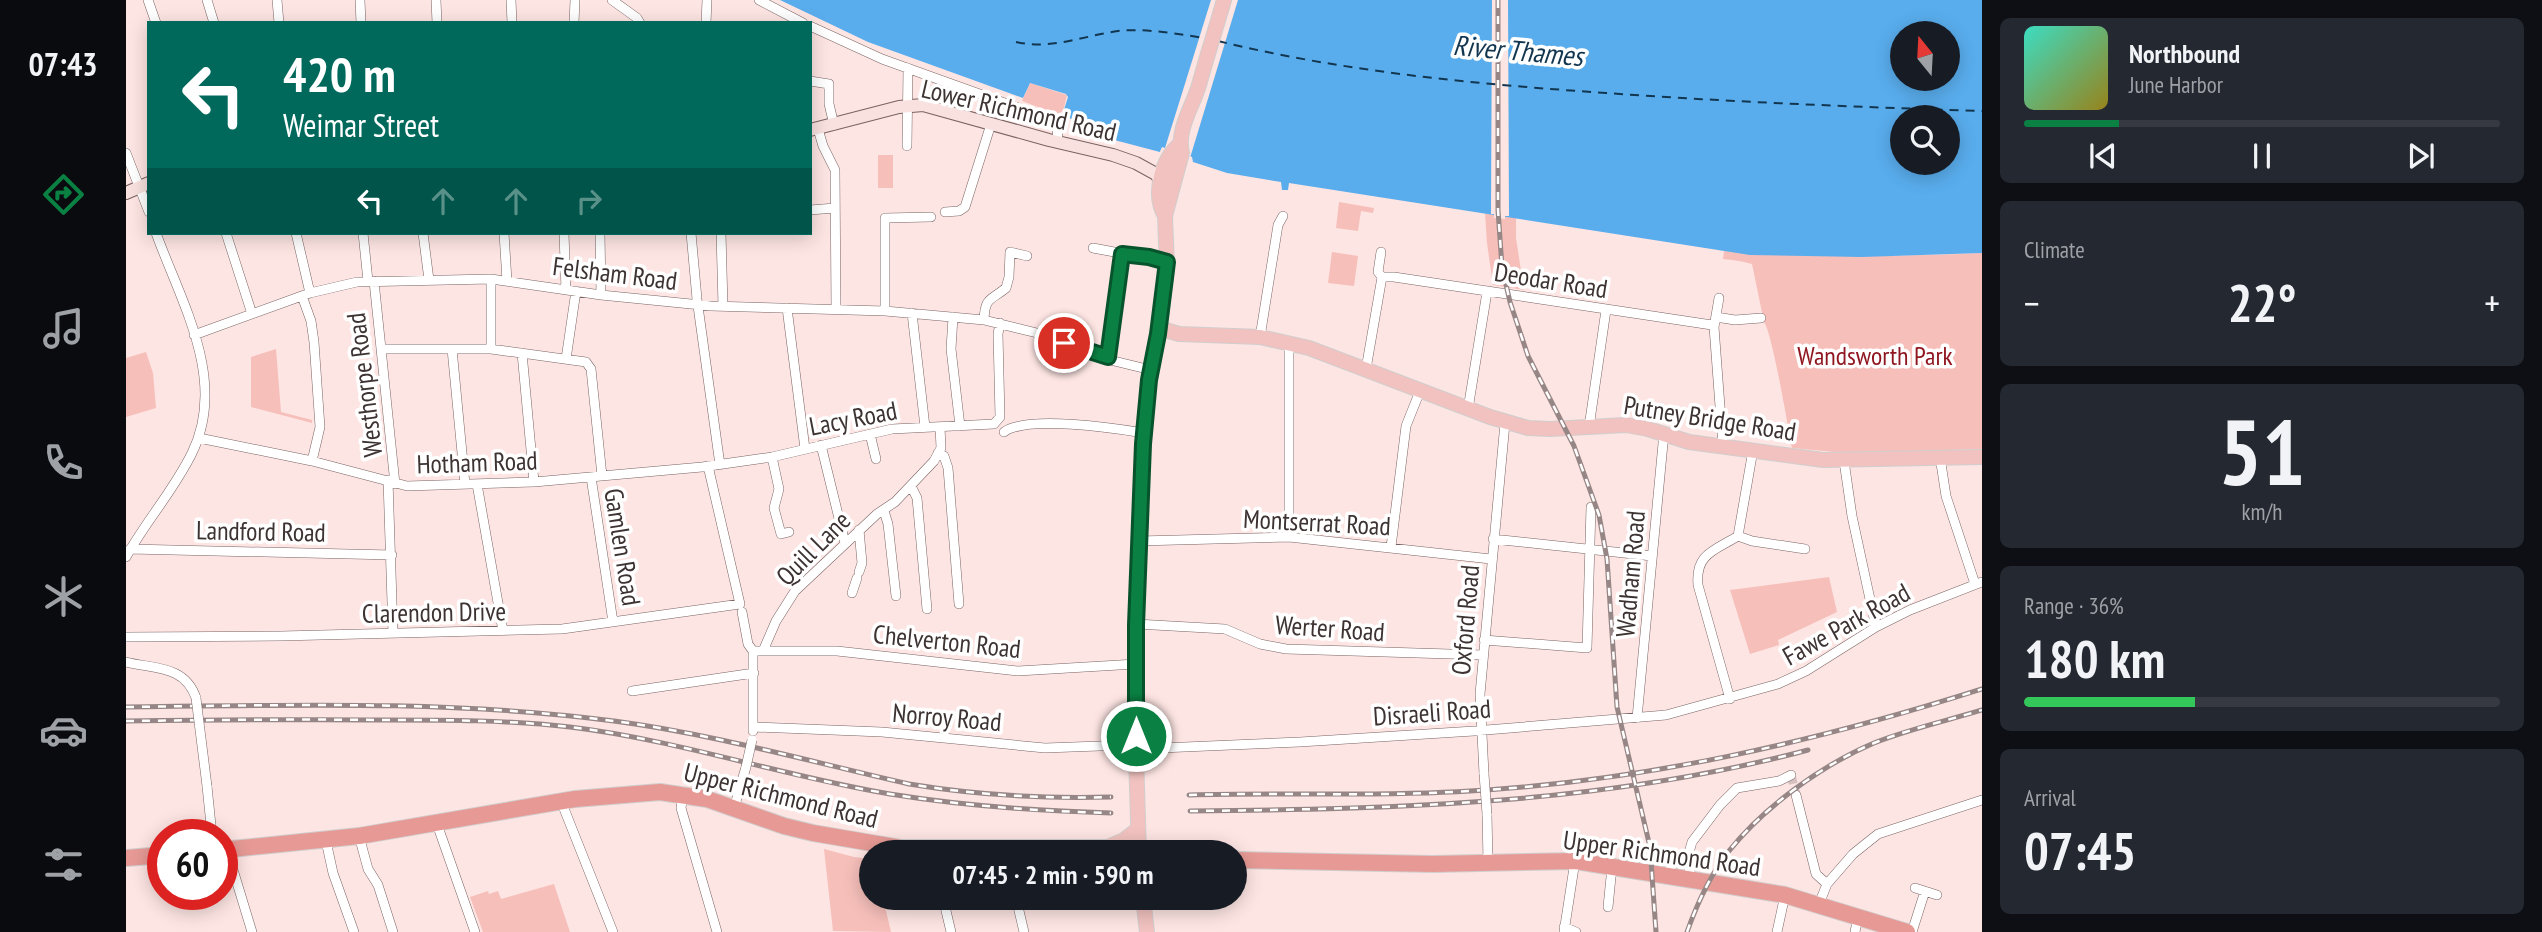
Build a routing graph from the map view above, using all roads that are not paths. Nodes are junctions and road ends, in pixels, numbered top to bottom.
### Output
1 (148, 0) edge
2 (207, 0) edge
3 (278, 0) edge
4 (360, 0) edge
5 (436, 0) edge
6 (511, 0) edge
7 (575, 0) edge
8 (612, 0) edge
9 (707, 0) edge
10 (759, 0) edge
11 (1224, 0) edge
12 (155, 21) edge
13 (213, 21) edge
14 (279, 21) edge
15 (361, 21) edge
16 (437, 21) edge
17 (512, 21) edge
18 (574, 21) edge
19 (639, 21) edge
20 (706, 21) edge
21 (799, 21) edge
22 (812, 27) edge
23 (908, 68) junction
24 (812, 81) edge
25 (907, 106) junction
26 (991, 124) junction
27 (834, 125) junction
28 (814, 130) edge
29 (1058, 142) junction
30 (906, 146) dead end
31 (126, 153) edge
32 (1169, 170) junction
33 (144, 185) edge
34 (126, 192) edge
35 (835, 208) junction
36 (812, 210) edge
37 (945, 212) dead end
38 (1283, 216) dead end
39 (931, 217) dead end
40 (157, 235) edge
41 (227, 235) edge
42 (296, 235) edge
43 (362, 235) edge
44 (423, 235) edge
45 (504, 235) edge
46 (564, 235) edge
47 (600, 235) edge
48 (691, 235) edge
49 (720, 235) edge
50 (1093, 248) dead end
51 (1381, 252) dead end
52 (1122, 254) junction
53 (1027, 256) dead end
54 (1167, 262) junction
55 (1381, 277) junction
56 (491, 279) junction
57 (429, 280) junction
58 (371, 281) junction
59 (507, 281) junction
60 (571, 290) junction
61 (1487, 292) junction
62 (306, 294) junction
63 (601, 295) junction
64 (1719, 298) dead end
65 (1163, 299) junction
66 (698, 304) junction
67 (723, 306) junction
68 (787, 308) junction
69 (836, 309) junction
70 (1606, 310) junction
71 (885, 311) junction
72 (912, 313) junction
73 (252, 314) junction
74 (953, 317) junction
75 (1761, 318) dead end
76 (984, 320) junction
77 (1715, 322) junction
78 (1000, 323) junction
79 (1159, 328) junction
80 (1193, 333) junction
81 (194, 335) junction
82 (1260, 337) junction
83 (1289, 343) junction
84 (380, 349) junction
85 (452, 349) junction
86 (491, 349) junction
87 (522, 353) junction
88 (1108, 357) junction
89 (566, 359) junction
90 (1366, 369) junction
91 (1151, 370) junction
92 (1420, 391) junction
93 (1468, 409) junction
94 (1505, 423) junction
95 (960, 426) junction
96 (925, 427) junction
97 (940, 427) junction
98 (1589, 427) junction
99 (1004, 432) dead end
100 (870, 433) junction
101 (1144, 433) junction
102 (1664, 433) junction
103 (199, 439) junction
104 (821, 445) junction
105 (1723, 446) junction
106 (805, 449) junction
107 (1753, 450) junction
108 (939, 453) junction
109 (772, 457) junction
110 (1940, 457) junction
111 (1982, 457) edge
112 (876, 459) dead end
113 (312, 461) junction
114 (1844, 461) junction
115 (720, 465) junction
116 (708, 466) junction
117 (602, 476) junction
118 (591, 477) junction
119 (392, 482) junction
120 (534, 482) junction
121 (465, 484) junction
122 (477, 484) junction
123 (911, 486) junction
124 (1591, 507) dead end
125 (880, 512) junction
126 (859, 530) junction
127 (789, 532) dead end
128 (1738, 536) junction
129 (1289, 537) junction
130 (1493, 539) junction
131 (1139, 541) junction
132 (845, 543) junction
133 (1391, 547) junction
134 (1591, 548) junction
135 (1805, 549) dead end
136 (128, 553) edge
137 (392, 555) junction
138 (1652, 556) junction
139 (1491, 559) junction
140 (1978, 583) edge
141 (852, 593) dead end
142 (896, 596) dead end
143 (959, 604) dead end
144 (741, 608) junction
145 (927, 609) dead end
146 (613, 622) junction
147 (1136, 625) junction
148 (1876, 627) junction
149 (503, 631) junction
150 (393, 633) junction
151 (126, 637) edge
152 (1484, 640) junction
153 (758, 651) junction
154 (1483, 655) junction
155 (126, 662) edge
156 (1136, 664) junction
157 (754, 673) junction
158 (632, 691) dead end
159 (1730, 699) junction
160 (1637, 718) junction
161 (753, 727) junction
162 (1482, 730) junction
163 (1136, 746) junction
164 (1791, 775) dead end
165 (683, 794) junction
166 (1796, 795) tunnel mouth
167 (1982, 800) edge
168 (561, 801) junction
169 (734, 808) junction
170 (210, 819) edge
171 (437, 824) junction
172 (1138, 829) junction
173 (359, 836) junction
174 (1125, 840) edge
175 (1138, 840) edge
176 (326, 841) junction
177 (859, 842) edge
178 (238, 849) edge
179 (147, 856) edge
180 (126, 858) edge
181 (1247, 860) edge
182 (1575, 861) junction
183 (1488, 862) junction
184 (1686, 863) junction
185 (1612, 867) junction
186 (1668, 877) junction
187 (1688, 880) junction
188 (1827, 884) junction
189 (1915, 888) dead end
190 (238, 891) edge
191 (1925, 891) junction
192 (1785, 895) junction
193 (1937, 895) dead end
194 (1819, 904) junction
195 (1608, 907) dead end
196 (946, 910) edge
197 (1019, 910) edge
198 (1144, 910) edge
199 (1857, 924) edge
200 (1564, 930) edge
201 (252, 932) edge
202 (354, 932) edge
203 (393, 932) edge
204 (475, 932) edge
205 (613, 932) edge
206 (717, 932) edge
207 (951, 932) edge
208 (1024, 932) edge
209 (1147, 932) edge
210 (1576, 932) edge
211 (1777, 932) edge
212 (1910, 932) edge

1 - 12 street
2 - 13 street
3 - 14 street
4 - 15 street
5 - 16 street
6 - 17 street
7 - 18 street
8 - 19 street
9 - 20 street
10 - 21 street
11 - 32 main road
22 - 23 street
23 - 25 street
23 - 29 street
24 - 27 street
25 - 26 main road, Lower Richmond Road
25 - 27 main road, Lower Richmond Road
25 - 30 street
26 - 29 main road, Lower Richmond Road
26 - 37 street
27 - 28 main road, Lower Richmond Road
28 - 35 street
29 - 32 main road, Lower Richmond Road
31 - 33 street
32 - 54 main road
33 - 34 main road
35 - 36 street
35 - 69 street
38 - 82 street
39 - 71 street
40 - 81 street
41 - 73 street
42 - 62 street
43 - 58 street, Westhorpe Road
44 - 57 street
45 - 59 street
46 - 60 street
47 - 63 street
48 - 66 street
49 - 67 street
50 - 52 street
51 - 55 street
52 - 54 street
52 - 88 street
53 - 76 street
54 - 65 main road
55 - 61 street, Deodar Road
55 - 90 street
56 - 57 street, Felsham Road
56 - 59 street, Felsham Road
56 - 86 street
57 - 58 street, Felsham Road
58 - 62 street, Felsham Road
58 - 84 street, Westhorpe Road
59 - 60 street, Felsham Road
60 - 63 street, Felsham Road
60 - 89 street
61 - 70 street, Deodar Road
61 - 93 street
62 - 73 street, Felsham Road
62 - 113 street
63 - 66 street, Felsham Road
64 - 77 street
65 - 79 main road
65 - 80 main road
66 - 67 street, Felsham Road
66 - 115 street
67 - 68 street, Felsham Road
68 - 69 street, Felsham Road
68 - 106 street
69 - 71 street, Felsham Road
70 - 77 street, Deodar Road
70 - 98 street
71 - 72 street, Felsham Road
72 - 74 street, Felsham Road
72 - 96 street
73 - 81 street, Felsham Road
74 - 76 street, Felsham Road
74 - 95 street
75 - 77 street, Deodar Road
76 - 78 street, Felsham Road
77 - 105 street
78 - 88 street, Felsham Road
78 - 95 street, Lacy Road
79 - 80 main road, Putney Bridge Road
79 - 91 main road
80 - 82 main road, Putney Bridge Road
81 - 103 street
82 - 83 main road, Putney Bridge Road
83 - 90 main road, Putney Bridge Road
83 - 129 street
84 - 85 street
84 - 119 street, Westhorpe Road
85 - 86 street
85 - 121 street
86 - 87 street
87 - 89 street
87 - 120 street
88 - 91 street, Felsham Road
89 - 117 street
90 - 92 main road, Putney Bridge Road
91 - 101 main road
92 - 93 main road, Putney Bridge Road
92 - 133 street
93 - 94 main road, Putney Bridge Road
94 - 98 main road, Putney Bridge Road
94 - 130 street, Oxford Road
95 - 97 street, Lacy Road
96 - 97 street, Lacy Road
96 - 100 street, Lacy Road
97 - 108 street
98 - 102 main road, Putney Bridge Road
99 - 101 street
100 - 104 street, Lacy Road
100 - 112 street
101 - 131 main road
102 - 105 main road, Putney Bridge Road
102 - 138 street, Wadham Road
103 - 113 street, Hotham Road
103 - 136 street
104 - 106 street, Lacy Road
104 - 132 street
105 - 107 main road, Putney Bridge Road
106 - 109 street, Lacy Road
107 - 114 main road, Putney Bridge Road
107 - 128 street
108 - 123 street, Quill Lane
108 - 143 street
109 - 115 street, Lacy Road
109 - 127 street
110 - 111 main road, Putney Bridge Road
110 - 114 main road, Putney Bridge Road
110 - 140 street
113 - 119 street, Hotham Road
114 - 148 street
115 - 116 street, Hotham Road
116 - 117 street, Hotham Road
116 - 144 street
117 - 118 street, Hotham Road
118 - 120 street, Hotham Road
118 - 146 street, Gamlen Road
119 - 121 street, Hotham Road
119 - 137 street, Westhorpe Road
120 - 122 street, Hotham Road
121 - 122 street, Hotham Road
122 - 149 street
123 - 125 street, Quill Lane
123 - 145 street
124 - 134 street
125 - 126 street, Quill Lane
125 - 142 street
126 - 132 street, Quill Lane
126 - 141 street
128 - 135 street
128 - 159 street
129 - 131 street, Montserrat Road
129 - 133 street, Montserrat Road
130 - 134 street
130 - 139 street, Oxford Road
131 - 147 main road
132 - 153 street, Quill Lane
133 - 139 street, Montserrat Road
134 - 138 street
134 - 152 street
136 - 137 street, Landford Road
137 - 150 street, Westhorpe Road
138 - 160 street, Wadham Road
139 - 152 street, Oxford Road
140 - 148 street, Fawe Park Road
144 - 146 street, Clarendon Drive
144 - 153 street
146 - 149 street, Clarendon Drive
147 - 154 street, Werter Road
147 - 156 main road
148 - 159 street, Fawe Park Road
149 - 150 street, Clarendon Drive
150 - 151 street, Clarendon Drive
152 - 154 street, Oxford Road
153 - 156 street, Chelverton Road
153 - 157 street
154 - 162 street, Oxford Road
155 - 170 street, bridge
156 - 163 main road
157 - 158 street
157 - 161 street
159 - 160 street, Disraeli Road
160 - 162 street, Disraeli Road
161 - 163 street, Norroy Road
161 - 169 street, bridge
162 - 163 street, Disraeli Road
162 - 183 street, Oxford Road, bridge
163 - 172 main road
164 - 184 street
165 - 168 highway, Upper Richmond Road
165 - 169 highway, Upper Richmond Road
165 - 206 street
166 - 188 street
167 - 188 street
168 - 171 highway, Upper Richmond Road
168 - 205 street
169 - 177 highway, Upper Richmond Road
171 - 173 highway, Upper Richmond Road
171 - 204 street
172 - 174 main road
172 - 175 main road
173 - 176 highway, Upper Richmond Road
173 - 203 street
176 - 178 highway, Upper Richmond Road
176 - 202 street
179 - 180 highway
181 - 183 highway, Upper Richmond Road
182 - 183 highway, Upper Richmond Road
182 - 185 highway, Upper Richmond Road
182 - 200 street
184 - 186 street
184 - 187 street
185 - 186 highway, Upper Richmond Road
185 - 195 street
186 - 187 highway, Upper Richmond Road
187 - 192 highway, Upper Richmond Road
188 - 194 street
189 - 191 street
190 - 201 street
191 - 193 street
191 - 212 street
192 - 194 highway, Upper Richmond Road
192 - 211 street
194 - 199 highway, Upper Richmond Road
196 - 207 street
197 - 208 street
198 - 209 main road
199 - 212 highway, Upper Richmond Road
200 - 210 street

